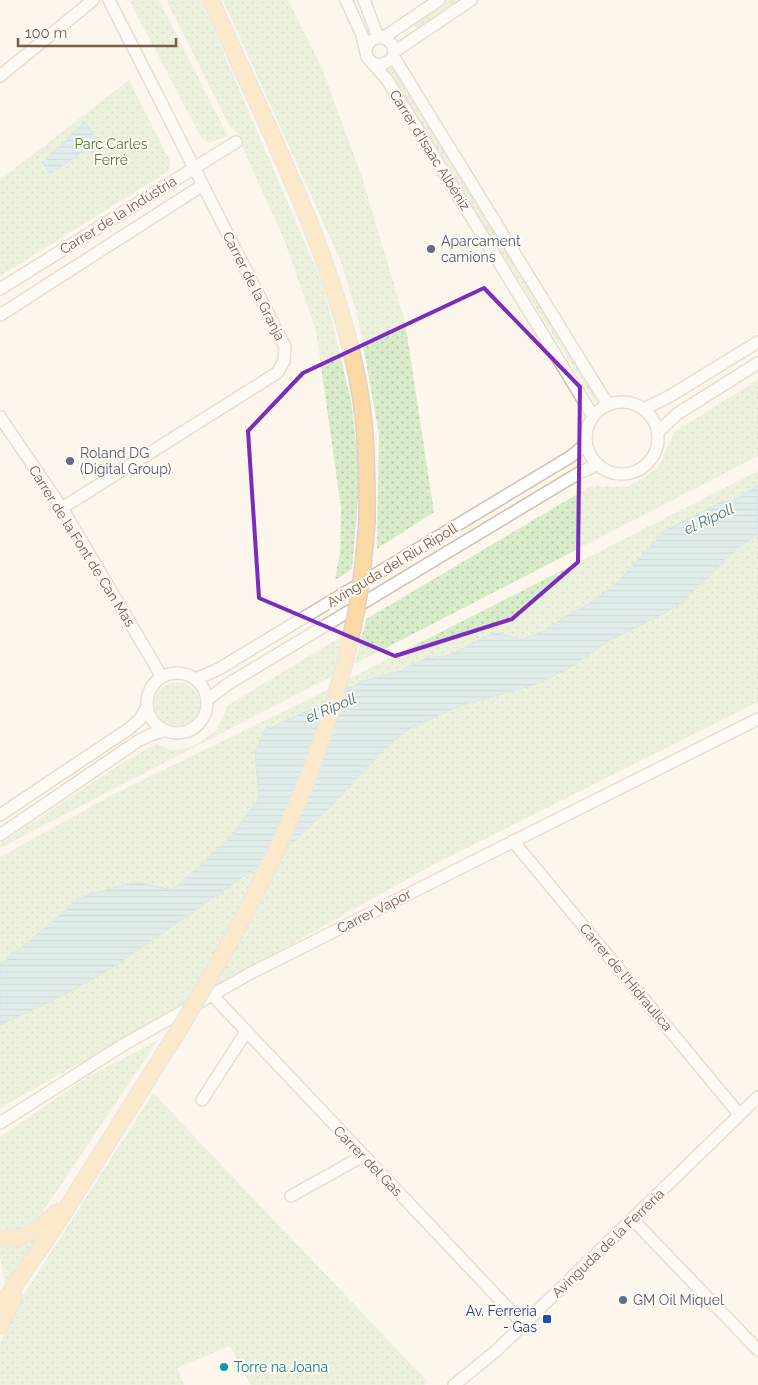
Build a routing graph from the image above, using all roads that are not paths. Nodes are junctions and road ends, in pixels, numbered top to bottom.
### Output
1 (93, 0) edge
2 (109, 0) edge
3 (211, 0) edge
4 (346, 0) edge
5 (364, 0) edge
6 (439, 0) edge
7 (471, 0) edge
8 (381, 37) junction
9 (366, 50) junction
10 (394, 54) junction
11 (376, 64) junction
12 (0, 76) edge
13 (236, 142) dead end
14 (194, 167) junction
15 (203, 184) junction
16 (0, 289) edge
17 (0, 315) edge
18 (758, 342) edge
19 (758, 363) edge
20 (608, 404) junction
21 (644, 409) junction
22 (593, 416) junction
23 (0, 417) edge
24 (658, 432) junction
25 (586, 444) junction
26 (597, 466) junction
27 (62, 508) junction
28 (162, 678) junction
29 (195, 678) junction
30 (207, 700) junction
31 (147, 707) junction
32 (758, 720) edge
33 (164, 731) junction
34 (0, 815) edge
35 (0, 835) edge
36 (513, 840) junction
37 (213, 996) junction
38 (246, 1032) junction
39 (758, 1096) edge
40 (202, 1100) dead end
41 (739, 1114) junction
42 (0, 1122) edge
43 (363, 1156) junction
44 (85, 1180) junction
45 (291, 1196) dead end
46 (633, 1220) junction
47 (0, 1238) edge
48 (31, 1262) junction
49 (0, 1307) edge
50 (524, 1325) junction
51 (0, 1326) edge
52 (758, 1350) edge
53 (454, 1385) edge

1 - 12 street
2 - 14 street, Carrer de la Granja
3 - 44 main road, bridge
4 - 9 street, Carrer d'Isaac Albéniz
5 - 8 street, Carrer d'Isaac Albéniz
6 - 8 street
7 - 10 street
8 - 9 street
8 - 10 street, Carrer d'Isaac Albéniz
9 - 11 street, Carrer d'Isaac Albéniz
10 - 11 street
10 - 20 street, Carrer d'Isaac Albéniz
11 - 22 street, Carrer d'Isaac Albéniz
13 - 14 street, Carrer de la Indústria
14 - 15 street, Carrer de la Granja
14 - 16 street, Carrer de la Indústria
15 - 17 street, Carrer de la Indústria
15 - 27 street, Carrer de la Granja
18 - 21 street
19 - 24 street
20 - 21 street
20 - 22 street
21 - 24 street
22 - 25 street
23 - 27 street, Carrer de la Font de Can Mas
24 - 26 street
25 - 26 street
25 - 29 street, Avinguda del Riu Ripoll
26 - 30 street, Avinguda del Riu Ripoll
27 - 28 street, Carrer de la Font de Can Mas
28 - 29 street
28 - 31 street
29 - 30 street
30 - 33 street
31 - 33 street
31 - 34 street
32 - 36 street, Carrer Vapor
33 - 35 street
36 - 37 street, Carrer Vapor
36 - 41 street, Carrer de l'Hidraulica
37 - 38 street, Carrer del Gas
37 - 42 street, Carrer Vapor
38 - 40 street
38 - 43 street, Carrer del Gas
39 - 41 street, Avinguda de la Ferreria
41 - 46 street, Avinguda de la Ferreria
43 - 45 street
43 - 50 street, Carrer del Gas
44 - 47 main road
44 - 48 main road
46 - 50 street, Avinguda de la Ferreria
46 - 52 street
48 - 49 main road
48 - 51 main road
50 - 53 street, Avinguda de la Ferreria

